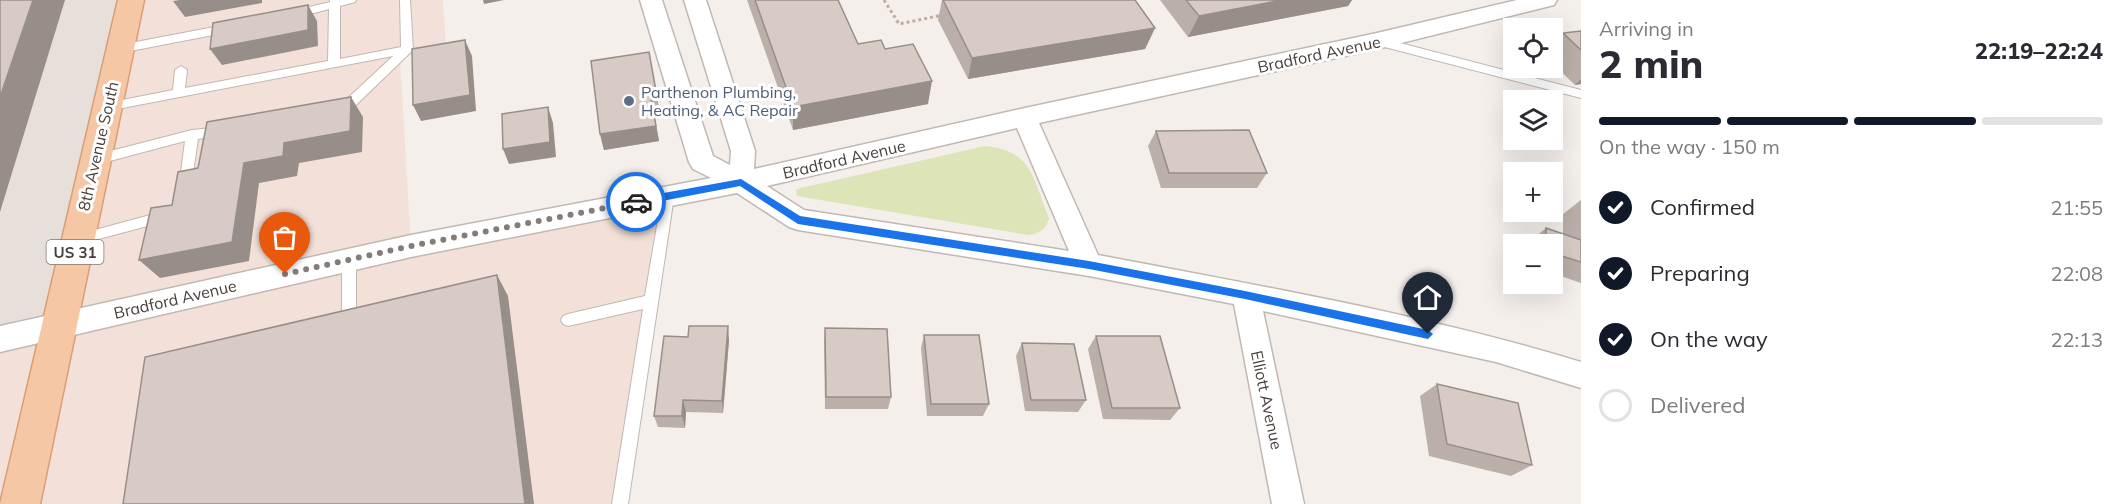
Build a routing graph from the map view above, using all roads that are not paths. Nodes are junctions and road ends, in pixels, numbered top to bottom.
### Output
1 (131, 0) edge
2 (351, 0) edge
3 (405, 0) edge
4 (651, 0) edge
5 (695, 0) edge
6 (1546, 0) edge
7 (335, 2) edge
8 (283, 18) edge
9 (238, 27) edge
10 (1377, 41) junction
11 (120, 49) junction
12 (407, 50) junction
13 (334, 64) junction
14 (181, 70) dead end
15 (179, 94) junction
16 (1581, 94) edge
17 (107, 107) junction
18 (330, 107) edge
19 (1024, 117) junction
20 (231, 130) edge
21 (192, 135) junction
22 (95, 160) junction
23 (741, 183) junction
24 (668, 196) junction
25 (78, 239) junction
26 (349, 259) junction
27 (1089, 265) junction
28 (1245, 295) junction
29 (651, 301) junction
30 (349, 312) edge
31 (568, 320) dead end
32 (59, 325) junction
33 (0, 339) edge
34 (1581, 375) edge
35 (20, 504) edge
36 (621, 504) edge
37 (1288, 504) edge

1 - 11 main road, 8th Avenue South / US 31
2 - 7 lane
3 - 12 lane
4 - 23 street
5 - 23 street
6 - 10 street, Bradford Avenue
7 - 8 lane
7 - 13 lane
9 - 11 lane
10 - 16 lane
10 - 19 street, Bradford Avenue
11 - 17 main road, 8th Avenue South / US 31
12 - 13 lane
12 - 18 lane
13 - 15 lane
14 - 15 lane
15 - 17 lane
17 - 22 main road, 8th Avenue South / US 31
19 - 23 street, Bradford Avenue
19 - 27 street
20 - 21 lane
21 - 22 lane
21 - 25 lane
22 - 25 main road, 8th Avenue South / US 31
23 - 24 street, Bradford Avenue
23 - 27 street
24 - 26 street, Bradford Avenue
24 - 29 lane
25 - 32 main road, 8th Avenue South / US 31
26 - 30 lane
26 - 32 street, Bradford Avenue
27 - 28 street
28 - 34 street
28 - 37 street, Elliott Avenue
29 - 31 lane
29 - 36 lane
32 - 33 street, Bradford Avenue
32 - 35 main road, 8th Avenue South / US 31

